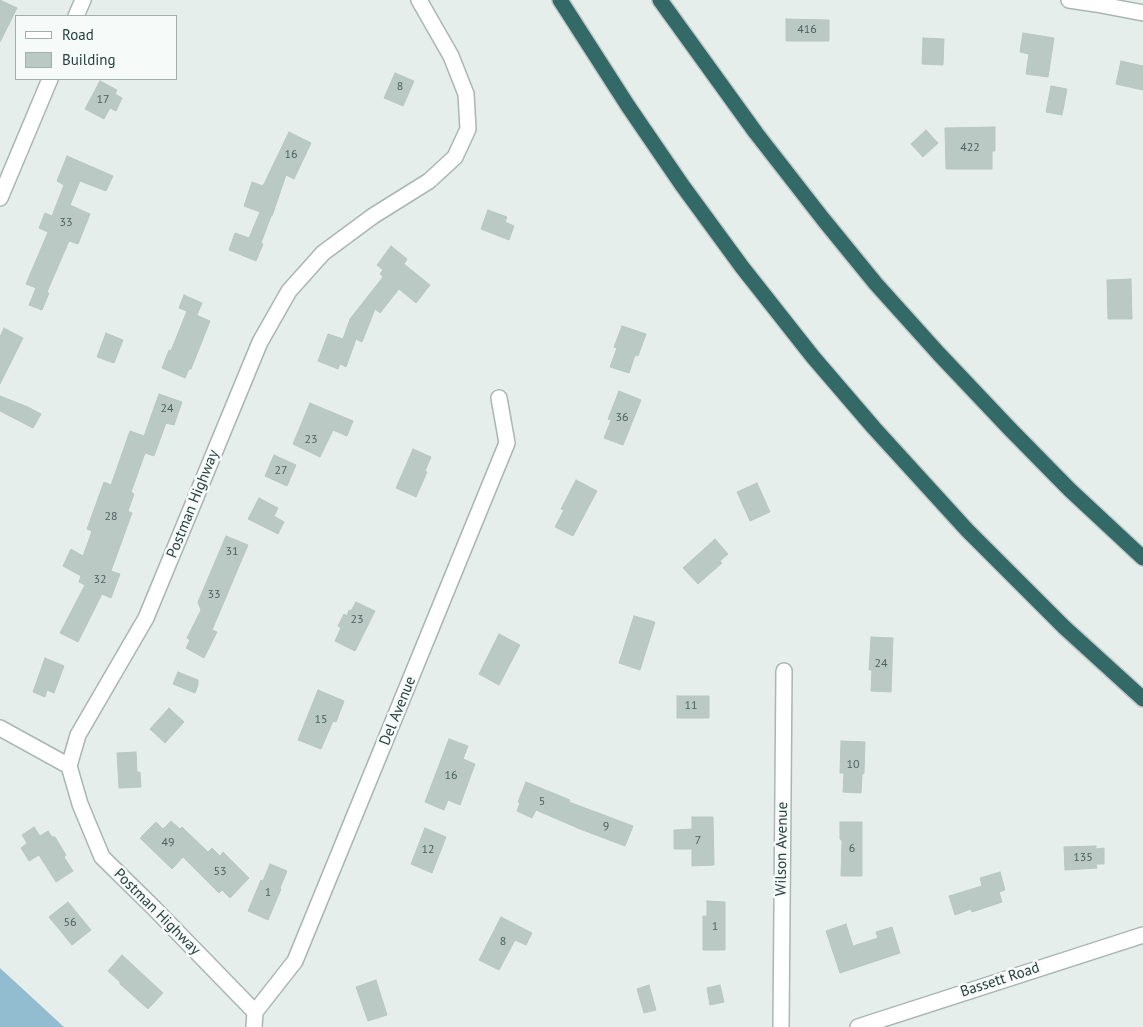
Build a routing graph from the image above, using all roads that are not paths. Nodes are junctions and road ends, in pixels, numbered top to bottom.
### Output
1 (83, 0) edge
2 (419, 0) edge
3 (560, 0) edge
4 (660, 0) edge
5 (1069, 0) edge
6 (1143, 13) edge
7 (76, 15) edge
8 (50, 80) edge
9 (0, 198) edge
10 (499, 398) dead end
11 (1143, 558) edge
12 (784, 671) dead end
13 (1143, 699) edge
14 (0, 728) edge
15 (69, 766) junction
16 (1143, 935) edge
17 (255, 1020) edge
18 (781, 1027) edge
19 (858, 1027) edge

1 - 7 street
2 - 15 street, Postman Highway
3 - 13 highway
4 - 11 highway
5 - 6 street
8 - 9 street
10 - 17 street, Del Avenue
12 - 18 street, Wilson Avenue
14 - 15 street
15 - 17 street, Postman Highway
16 - 19 street, Bassett Road

